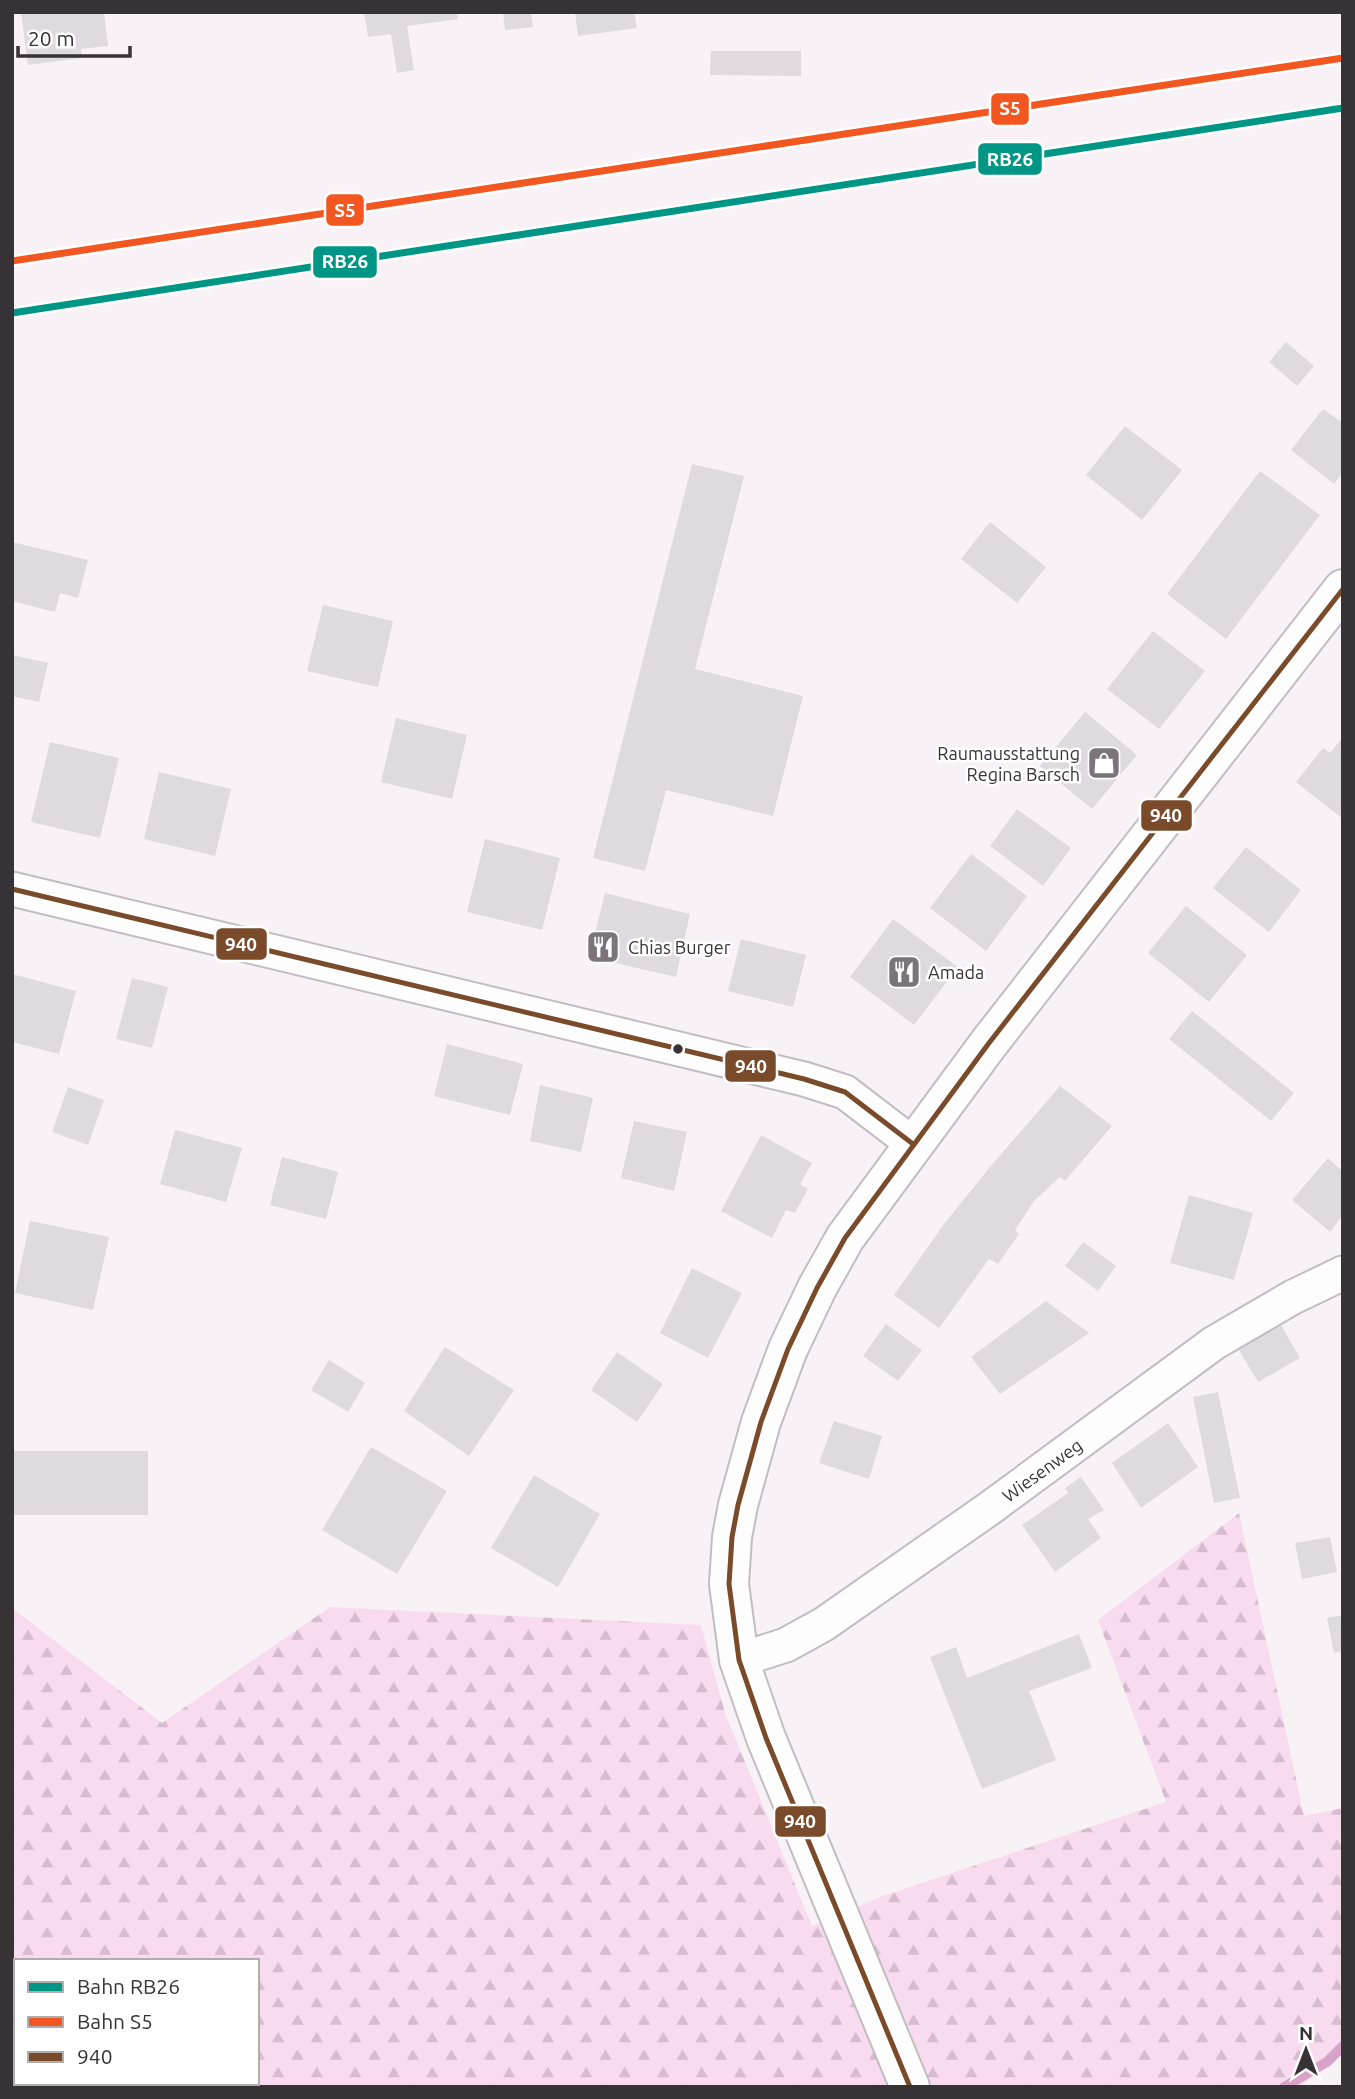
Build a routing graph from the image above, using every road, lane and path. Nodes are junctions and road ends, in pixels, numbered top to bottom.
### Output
1 (1343, 589) edge
2 (12, 889) edge
3 (914, 1144) junction
4 (1343, 1273) edge
5 (739, 1660) junction
6 (910, 2087) edge

1 - 3 street
2 - 3 street
3 - 5 street
4 - 5 street, Wiesenweg
5 - 6 street

